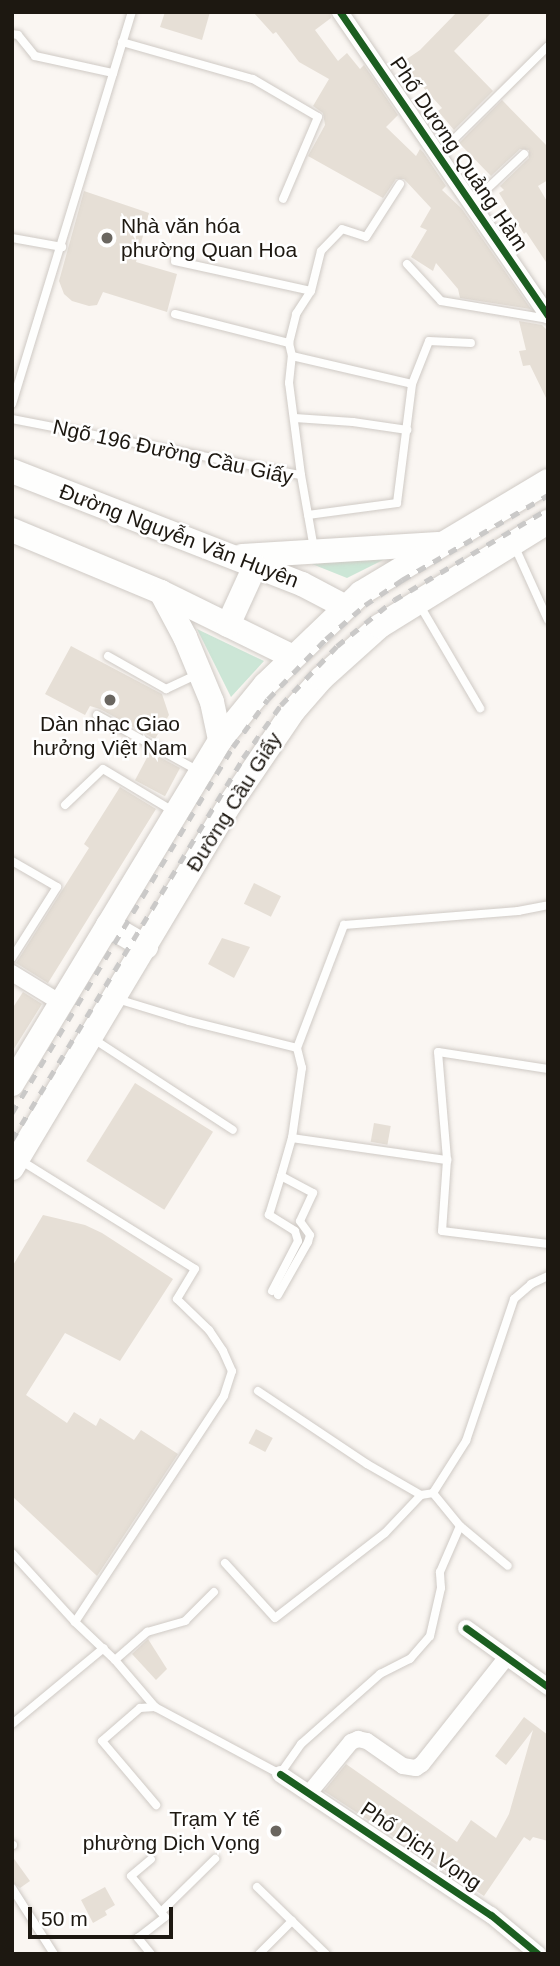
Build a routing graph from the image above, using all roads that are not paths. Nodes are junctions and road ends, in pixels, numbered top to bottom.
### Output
1 (132, 12) edge
2 (340, 12) edge
3 (12, 34) edge
4 (122, 42) junction
5 (548, 46) edge
6 (113, 73) junction
7 (439, 154) junction
8 (524, 154) dead end
9 (400, 184) dead end
10 (283, 199) dead end
11 (471, 204) junction
12 (12, 238) edge
13 (62, 247) junction
14 (175, 261) dead end
15 (407, 264) dead end
16 (311, 291) junction
17 (175, 314) dead end
18 (548, 318) edge
19 (471, 343) dead end
20 (289, 344) junction
21 (292, 356) junction
22 (412, 384) junction
23 (12, 404) edge
24 (295, 418) junction
25 (12, 419) edge
26 (407, 430) junction
27 (12, 471) edge
28 (300, 475) junction
29 (548, 481) edge
30 (308, 515) junction
31 (548, 522) edge
32 (12, 530) edge
33 (512, 543) junction
34 (443, 544) junction
35 (314, 552) junction
36 (231, 557) junction
37 (255, 566) junction
38 (161, 592) junction
39 (417, 602) junction
40 (344, 606) junction
41 (548, 620) edge
42 (228, 625) junction
43 (108, 656) dead end
44 (291, 656) junction
45 (200, 674) junction
46 (480, 708) dead end
47 (97, 715) dead end
48 (220, 740) junction
49 (202, 773) junction
50 (65, 805) dead end
51 (176, 812) junction
52 (12, 861) edge
53 (548, 905) edge
54 (108, 925) junction
55 (146, 947) junction
56 (12, 958) edge
57 (12, 973) edge
58 (116, 998) junction
59 (61, 1003) junction
60 (92, 1037) junction
61 (297, 1048) junction
62 (548, 1069) edge
63 (12, 1084) edge
64 (233, 1130) dead end
65 (292, 1138) junction
66 (447, 1160) junction
67 (15, 1164) edge
68 (281, 1176) junction
69 (548, 1244) edge
70 (548, 1276) edge
71 (258, 1391) dead end
72 (433, 1493) junction
73 (421, 1495) junction
74 (460, 1526) junction
75 (12, 1553) edge
76 (225, 1563) dead end
77 (508, 1566) dead end
78 (214, 1592) dead end
79 (75, 1622) junction
80 (466, 1628) dead end
81 (104, 1648) junction
82 (506, 1658) junction
83 (114, 1660) junction
84 (548, 1687) edge
85 (155, 1707) junction
86 (12, 1724) edge
87 (280, 1774) junction
88 (310, 1792) junction
89 (156, 1805) dead end
90 (151, 1859) dead end
91 (215, 1859) dead end
92 (257, 1887) dead end
93 (12, 1888) edge
94 (161, 1912) junction
95 (292, 1921) junction
96 (54, 1954) edge
97 (151, 1954) edge
98 (259, 1954) edge
99 (326, 1954) edge
100 (538, 1954) edge

1 - 4 lane
2 - 7 street, Phố Dương Quảng Hàm
3 - 6 lane
4 - 6 lane
4 - 10 lane
5 - 7 lane
6 - 13 lane
7 - 11 street, Phố Dương Quảng Hàm
8 - 11 lane
9 - 16 lane
11 - 18 street, Phố Dương Quảng Hàm
12 - 13 lane
13 - 23 lane
14 - 16 lane
15 - 18 lane
16 - 20 lane
17 - 20 lane
19 - 22 lane
20 - 21 lane
21 - 22 lane
21 - 24 lane
22 - 26 lane
24 - 26 lane
24 - 28 lane
25 - 28 lane, Ngõ 196 Đường Cầu Giấy
26 - 30 lane
27 - 36 main road, Đường Nguyễn Văn Huyên
28 - 30 lane, Ngõ 196 Đường Cầu Giấy
29 - 34 main road, Đường Cầu Giấy
30 - 35 lane, Ngõ 196 Đường Cầu Giấy
31 - 33 main road, Đường Cầu Giấy
32 - 38 main road
33 - 39 main road, Đường Cầu Giấy
33 - 41 lane
34 - 35 main road
34 - 40 main road, Đường Cầu Giấy
35 - 36 main road
36 - 37 main road, Đường Nguyễn Văn Huyên
37 - 40 main road, Đường Nguyễn Văn Huyên
37 - 42 main road
38 - 42 main road
38 - 45 main road
39 - 46 lane
39 - 55 main road, Đường Cầu Giấy
40 - 44 main road, Đường Cầu Giấy
42 - 44 main road
43 - 45 lane
44 - 48 main road, Đường Cầu Giấy
45 - 48 main road
47 - 49 lane
48 - 49 main road, Đường Cầu Giấy
49 - 51 main road, Đường Cầu Giấy
50 - 51 lane
51 - 54 main road, Đường Cầu Giấy
52 - 56 lane
53 - 61 lane
54 - 55 main road
54 - 59 main road, Đường Cầu Giấy
55 - 58 main road, Đường Cầu Giấy
57 - 59 street
58 - 60 main road, Đường Cầu Giấy
58 - 61 lane
59 - 63 main road, Đường Cầu Giấy
60 - 64 lane
60 - 67 main road, Đường Cầu Giấy
61 - 65 lane
62 - 66 lane
65 - 66 lane
65 - 68 lane
66 - 69 lane
67 - 79 lane
68 - 68 lane
70 - 72 lane
71 - 73 lane
72 - 73 lane
72 - 74 lane
73 - 76 lane
74 - 77 lane
74 - 87 lane
75 - 79 lane, Phố Dịch Vọng
78 - 83 lane
79 - 81 lane, Phố Dịch Vọng
80 - 82 street
81 - 83 lane, Phố Dịch Vọng
81 - 86 lane
82 - 84 street
82 - 88 street
83 - 85 lane, Phố Dịch Vọng
85 - 87 lane, Phố Dịch Vọng
85 - 89 lane
87 - 88 street, Phố Dịch Vọng
88 - 100 street, Phố Dịch Vọng
90 - 94 lane
91 - 94 lane
92 - 95 lane
93 - 96 lane
94 - 97 lane
95 - 98 lane
95 - 99 lane

